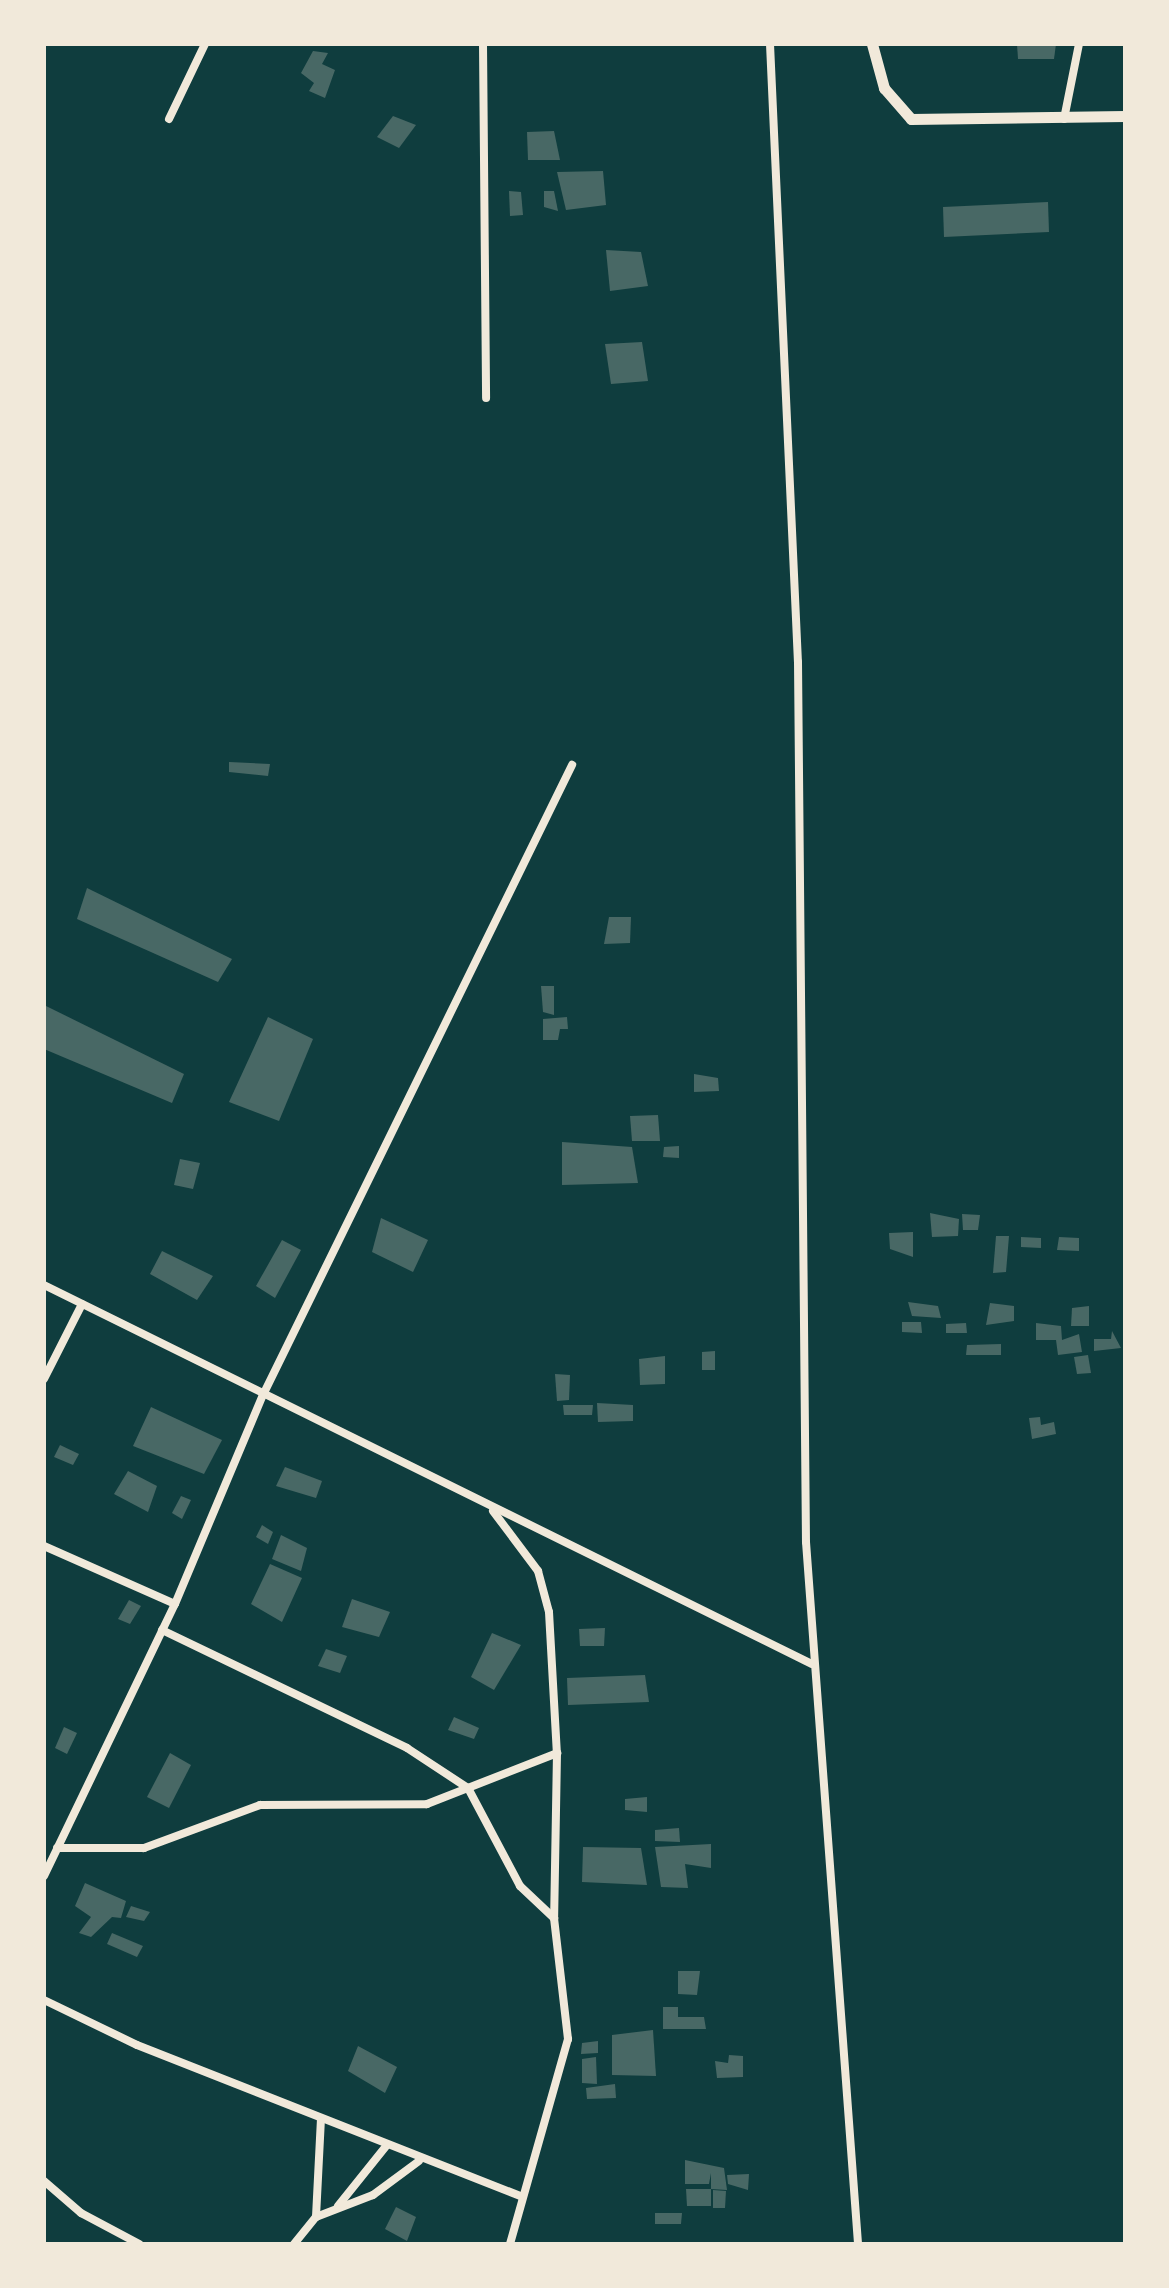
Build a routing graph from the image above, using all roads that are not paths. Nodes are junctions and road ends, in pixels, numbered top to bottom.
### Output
1 (205, 44) edge
2 (483, 44) edge
3 (770, 44) edge
4 (872, 44) edge
5 (1079, 44) edge
6 (1125, 116) edge
7 (169, 119) dead end
8 (1064, 119) junction
9 (486, 398) dead end
10 (572, 765) dead end
11 (44, 1285) edge
12 (82, 1304) junction
13 (44, 1379) edge
14 (263, 1395) junction
15 (490, 1507) junction
16 (44, 1546) edge
17 (175, 1604) junction
18 (162, 1630) junction
19 (812, 1664) junction
20 (557, 1753) junction
21 (468, 1788) junction
22 (57, 1848) junction
23 (44, 1876) edge
24 (554, 1918) junction
25 (44, 2000) edge
26 (321, 2119) junction
27 (386, 2146) junction
28 (419, 2161) junction
29 (44, 2181) edge
30 (520, 2196) junction
31 (337, 2206) junction
32 (316, 2217) junction
33 (139, 2244) edge
34 (294, 2244) edge
35 (510, 2244) edge
36 (858, 2244) edge

1 - 7 street
2 - 9 street
3 - 19 street
4 - 8 street
5 - 8 street
6 - 8 street
10 - 14 street
11 - 12 street
12 - 13 street
12 - 14 street
14 - 15 street
14 - 17 street
15 - 19 street
15 - 20 street
16 - 17 street
17 - 18 street
18 - 21 street
18 - 22 street
19 - 36 street
20 - 21 street
20 - 24 street
21 - 22 street
21 - 24 street
22 - 23 street
24 - 30 street
25 - 26 street
26 - 27 street
26 - 32 street
27 - 28 street
27 - 31 street
28 - 30 street
28 - 31 street
29 - 33 street
30 - 35 street
31 - 32 street
32 - 34 street

